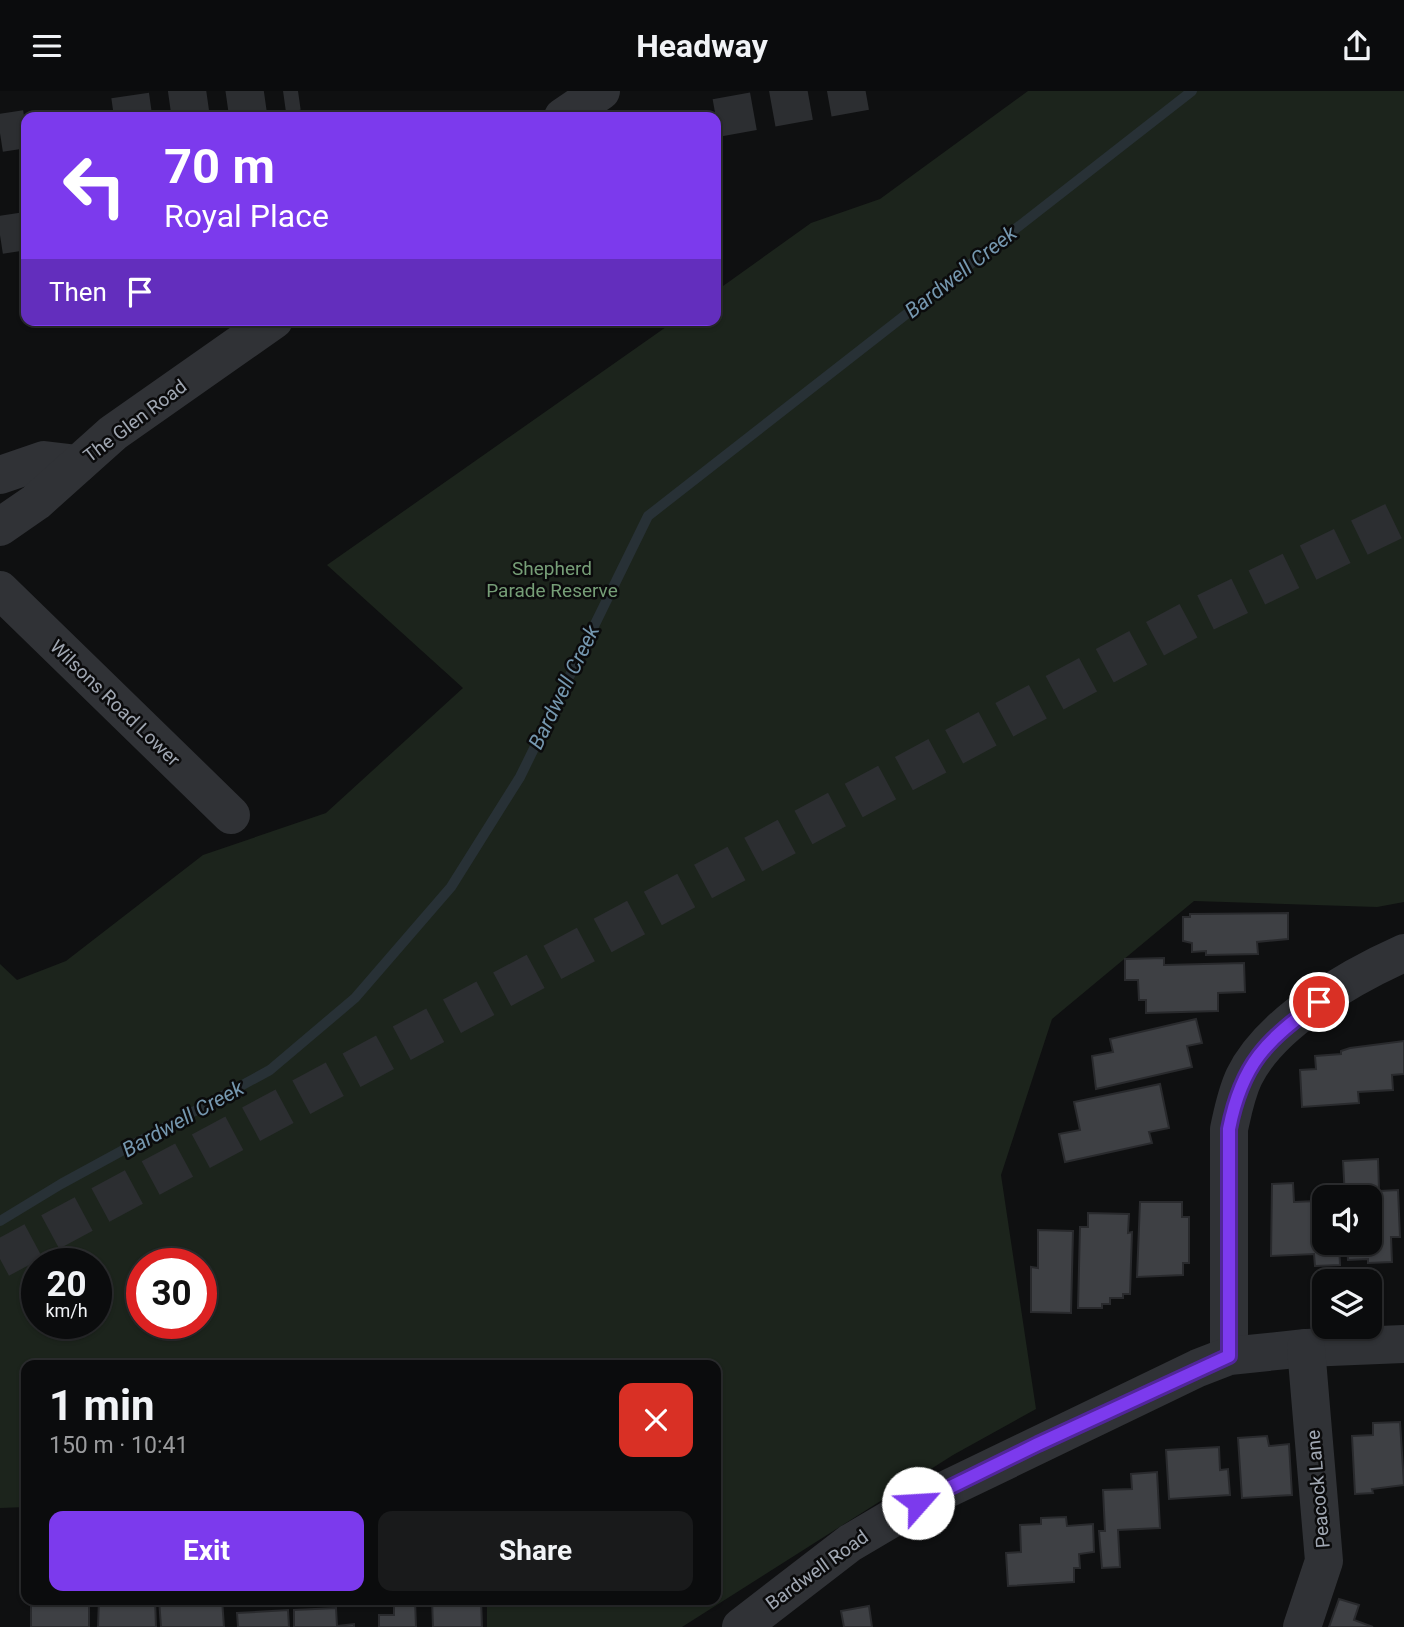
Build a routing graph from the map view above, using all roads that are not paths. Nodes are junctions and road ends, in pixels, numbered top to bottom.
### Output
1 (601, 91) edge
2 (570, 112) edge
3 (265, 326) edge
4 (79, 464) junction
5 (0, 475) edge
6 (0, 527) edge
7 (0, 590) edge
8 (230, 815) dead end
9 (1404, 953) edge
10 (1404, 1344) edge
11 (1306, 1348) junction
12 (1229, 1356) junction
13 (741, 1627) edge
14 (1302, 1627) edge

1 - 2 street
3 - 4 street, The Glen Road
4 - 5 street
4 - 6 street, The Glen Road
7 - 8 street, Wilsons Road Lower
9 - 12 street
10 - 11 street, Bardwell Road
11 - 12 street, Bardwell Road
11 - 14 street, Peacock Lane
12 - 13 street, Bardwell Road

